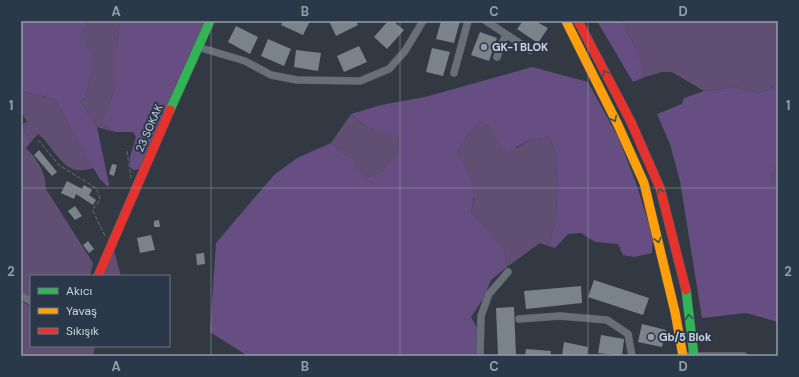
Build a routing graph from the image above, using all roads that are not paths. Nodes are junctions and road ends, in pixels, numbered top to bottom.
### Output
1 (210, 21) edge
2 (423, 21) edge
3 (468, 21) edge
4 (486, 21) edge
5 (566, 21) edge
6 (578, 21) edge
7 (506, 34) junction
8 (198, 47) junction
9 (530, 50) dead end
10 (497, 56) dead end
11 (454, 73) dead end
12 (508, 272) dead end
13 (98, 275) edge
14 (21, 296) edge
15 (30, 300) edge
16 (519, 319) dead end
17 (480, 356) edge
18 (632, 356) edge
19 (689, 356) edge
20 (744, 356) edge

1 - 8 street, 23 SOKAK
2 - 8 street
3 - 11 street
4 - 7 street
5 -> 19 street
19 -> 6 street
7 - 9 street
7 - 10 street
8 - 13 street, 23 SOKAK
12 - 17 street
14 - 15 street
16 - 18 street
19 - 20 street

